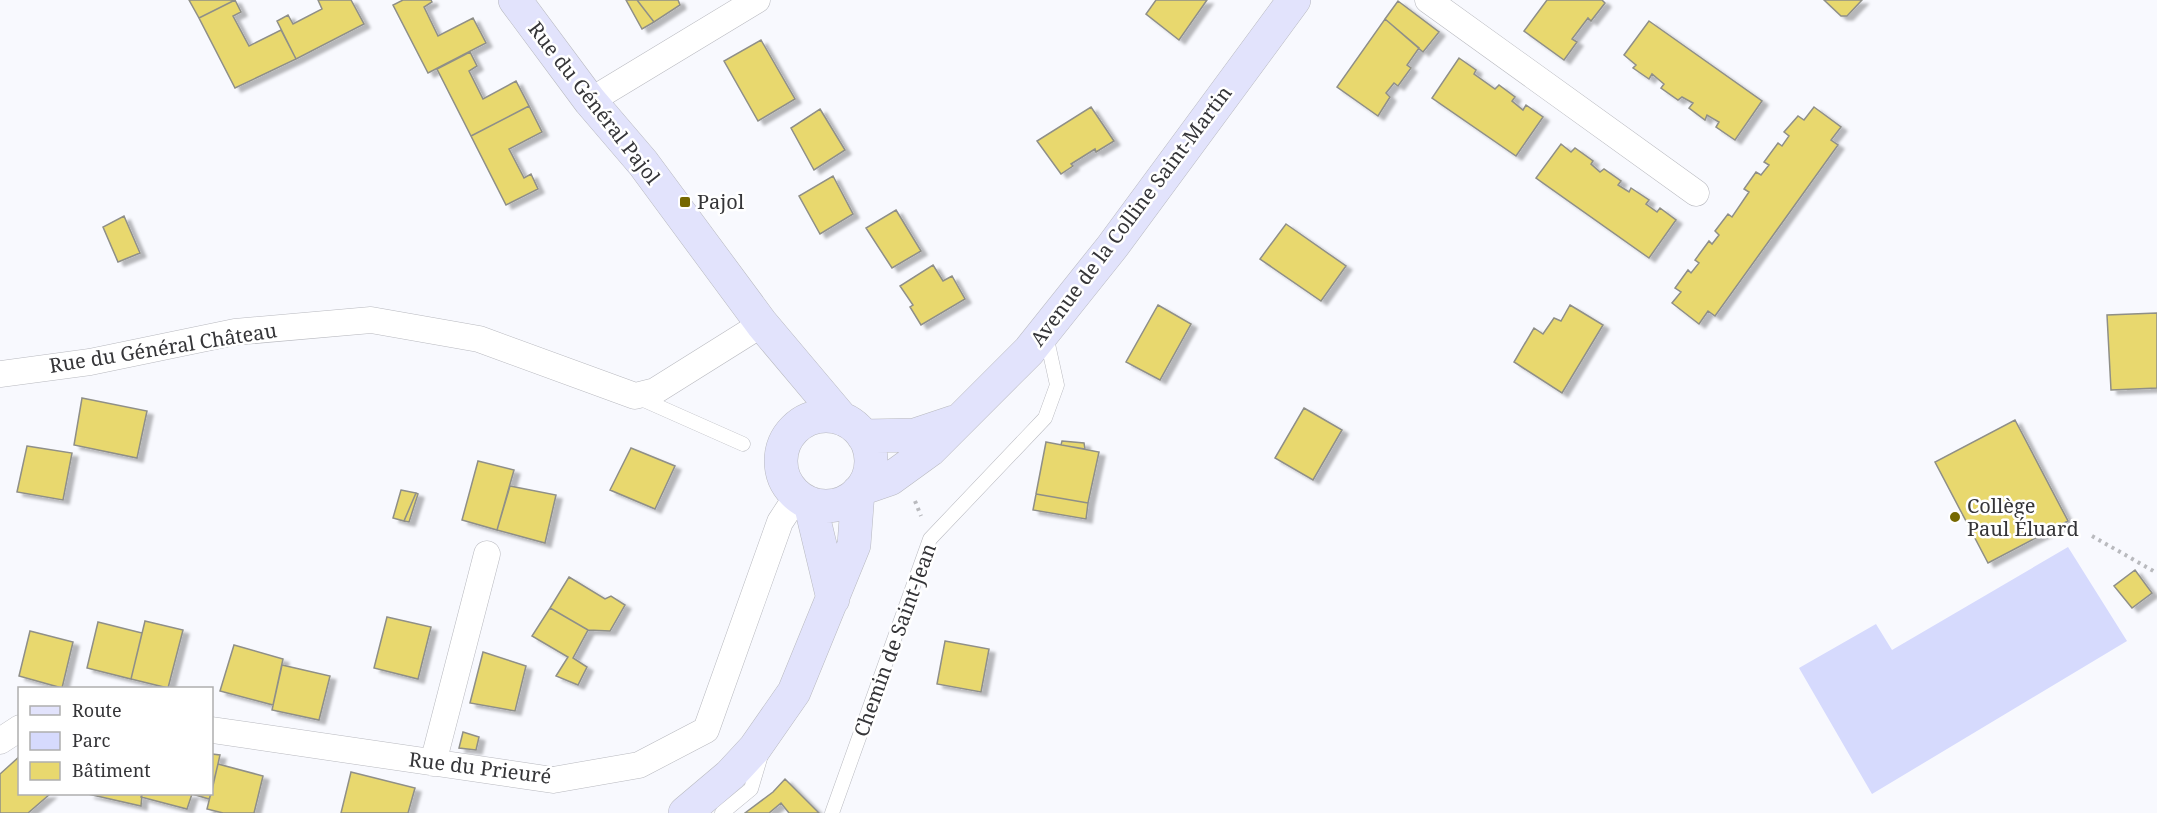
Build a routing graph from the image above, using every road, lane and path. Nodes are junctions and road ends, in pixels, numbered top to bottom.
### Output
1 (515, 0) edge
2 (757, 0) edge
3 (1294, 0) edge
4 (1428, 0) edge
5 (591, 101) junction
6 (1696, 193) dead end
7 (762, 324) junction
8 (1045, 330) junction
9 (781, 349) junction
10 (0, 374) edge
11 (635, 396) junction
12 (956, 422) junction
13 (798, 425) junction
14 (853, 428) junction
15 (743, 444) dead end
16 (860, 490) junction
17 (803, 499) junction
18 (2092, 536) dead end
19 (488, 554) dead end
20 (2157, 573) edge
21 (833, 599) junction
22 (771, 724) junction
23 (18, 729) edge
24 (213, 730) edge
25 (0, 741) edge
26 (433, 763) junction
27 (685, 813) edge
28 (722, 813) edge
29 (832, 813) edge

1 - 5 street, Rue du Général Pajol
2 - 5 street
3 - 8 street, Avenue de la Colline Saint-Martin
4 - 6 street
5 - 7 street, Rue du Général Pajol
7 - 9 street, Rue du Général Pajol
7 - 11 street
8 - 12 street, Avenue de la Colline Saint-Martin
8 - 29 lane, Chemin de Saint-Jean
9 - 13 street, Rue du Général Pajol
9 - 14 street, Rue du Général Pajol
10 - 11 street, Rue du Général Château
11 - 15 lane
12 - 14 street, Avenue de la Colline Saint-Martin
12 - 16 street, Avenue de la Colline Saint-Martin
13 - 14 street
13 - 17 street
14 - 16 street
16 - 17 street
16 - 21 street
17 - 21 street
17 - 26 street, Rue du Prieuré
18 - 20 path
19 - 26 street
21 - 22 street
22 - 27 street
22 - 28 lane
23 - 25 street
24 - 26 street, Rue du Prieuré

